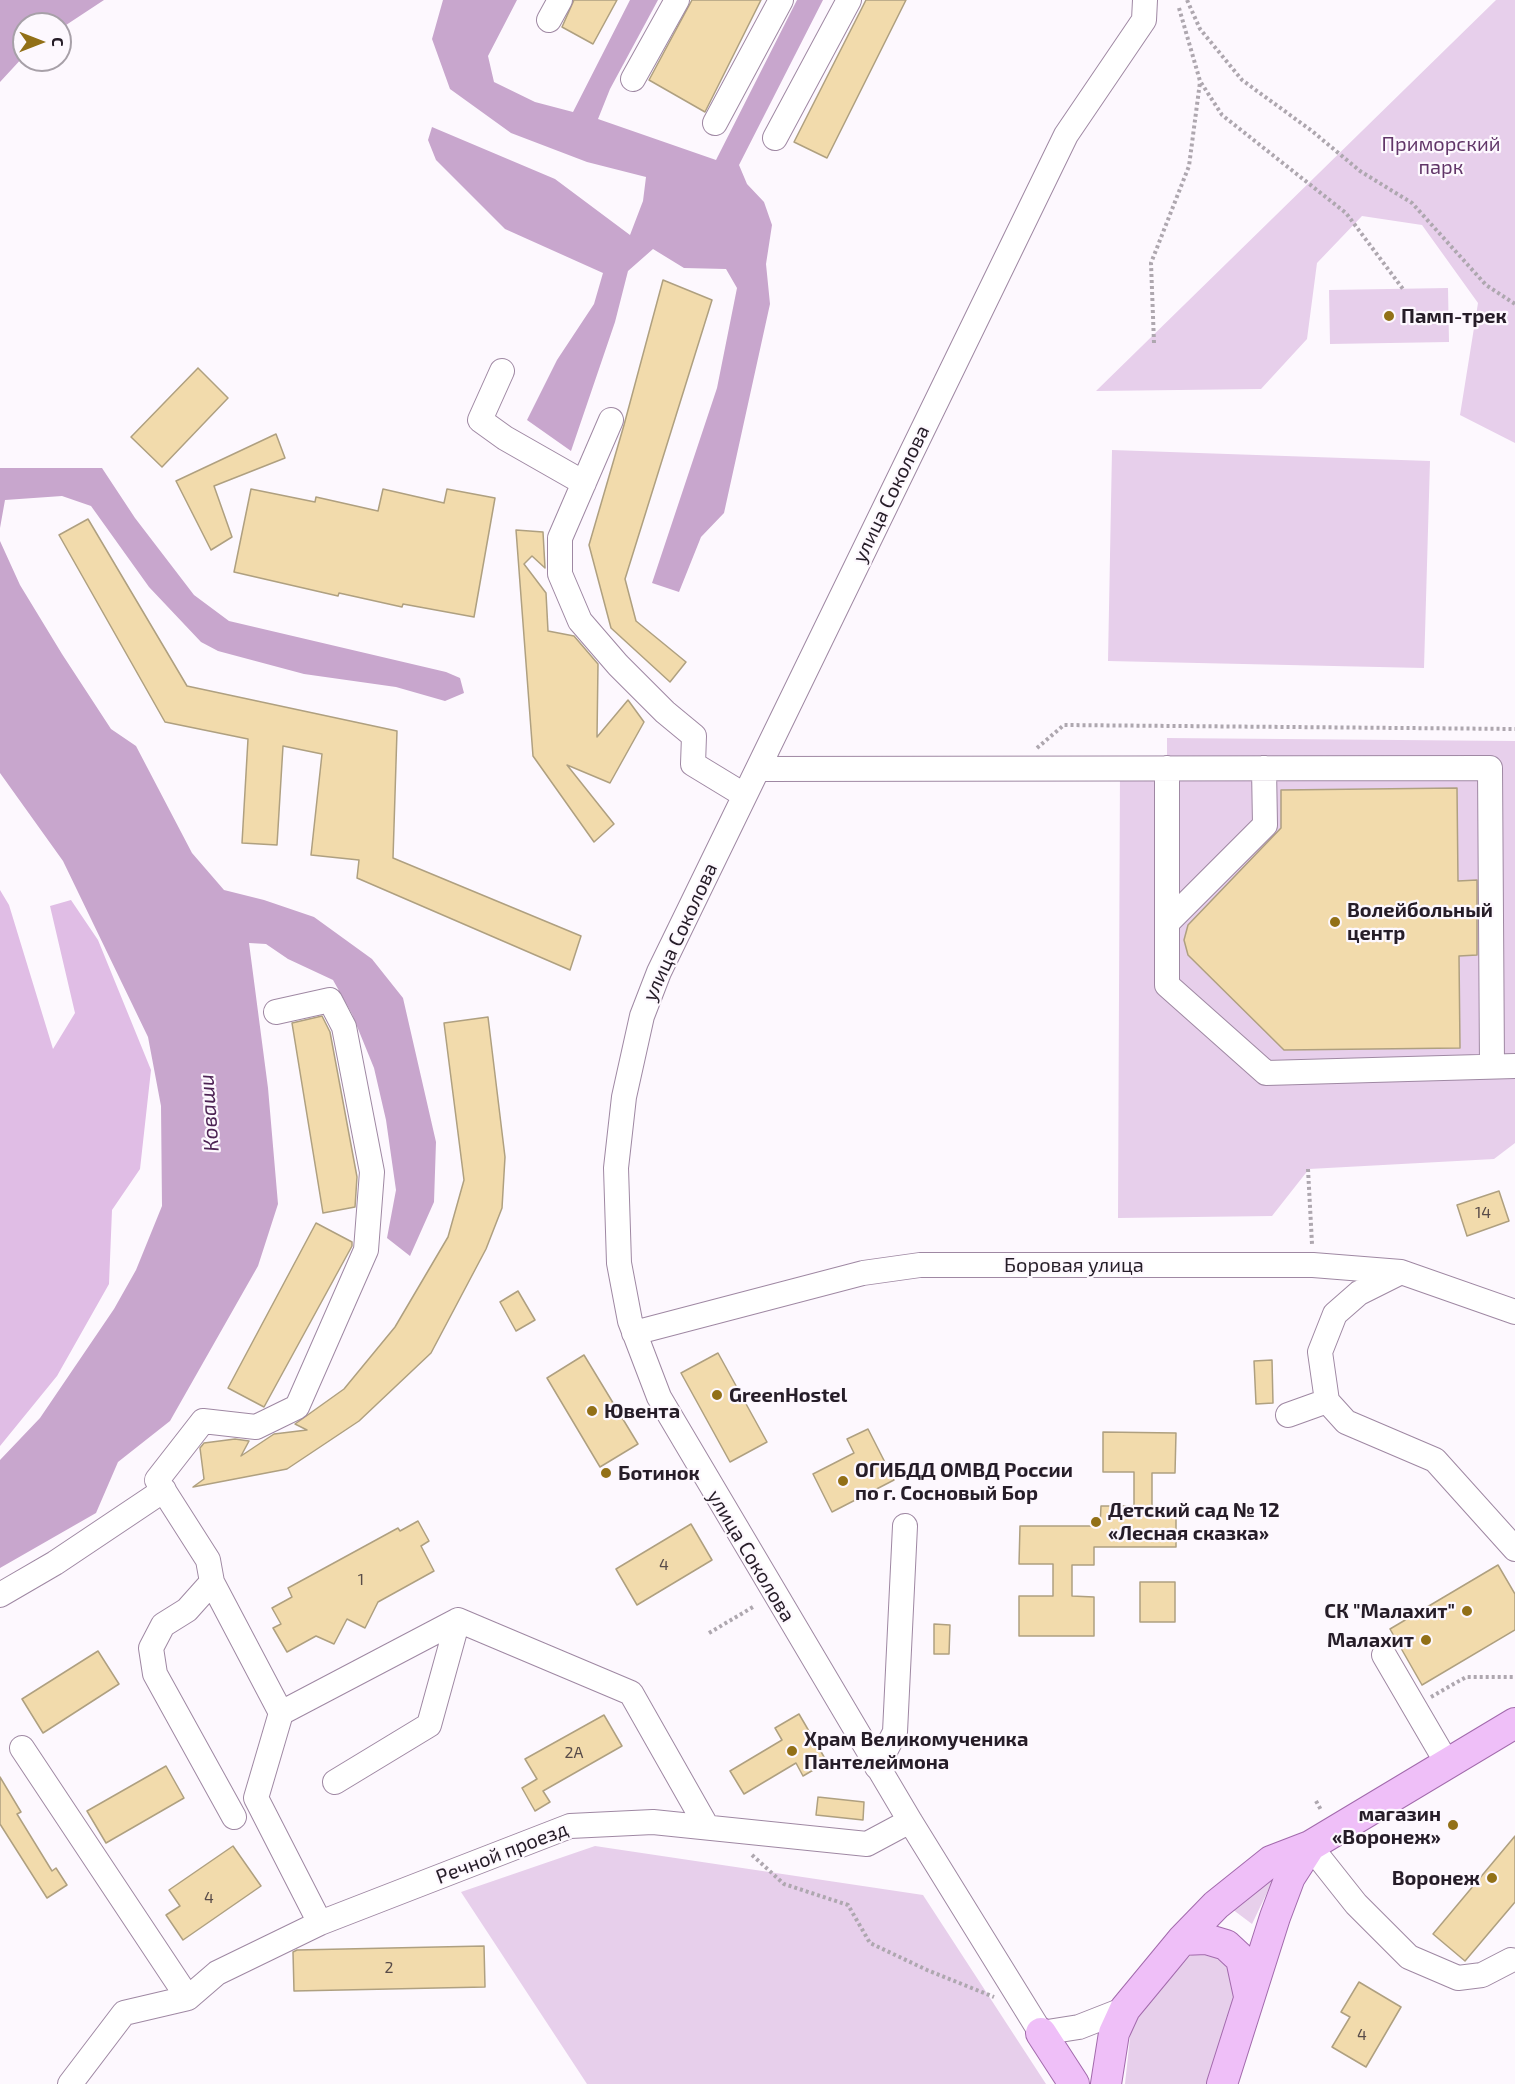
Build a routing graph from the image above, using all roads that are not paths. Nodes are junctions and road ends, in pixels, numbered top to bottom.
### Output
1 (677, 0) edge
2 (781, 0) edge
3 (849, 0) edge
4 (1144, 10) edge
5 (633, 79) dead end
6 (715, 123) dead end
7 (775, 138) dead end
8 (502, 371) dead end
9 (610, 420) dead end
10 (584, 483) junction
11 (1167, 768) junction
12 (1264, 768) junction
13 (758, 769) junction
14 (744, 795) junction
15 (1167, 923) junction
16 (276, 1012) dead end
17 (1504, 1066) edge
18 (1401, 1272) junction
19 (1515, 1312) edge
20 (634, 1333) junction
21 (1327, 1401) junction
22 (1288, 1415) dead end
23 (164, 1490) junction
24 (905, 1526) dead end
25 (1515, 1549) edge
26 (212, 1582) junction
27 (0, 1595) edge
28 (458, 1620) junction
29 (1384, 1655) dead end
30 (280, 1713) junction
31 (1515, 1723) edge
32 (22, 1748) dead end
33 (1447, 1763) junction
34 (877, 1767) junction
35 (335, 1782) dead end
36 (234, 1817) dead end
37 (910, 1821) junction
38 (716, 1829) junction
39 (1310, 1846) junction
40 (320, 1923) junction
41 (1182, 1940) junction
42 (1514, 1958) edge
43 (1249, 1996) junction
44 (188, 1998) junction
45 (1125, 2009) junction
46 (1041, 2033) junction
47 (70, 2084) edge
48 (1074, 2084) edge
49 (1106, 2084) edge
50 (1222, 2084) edge

1 - 5 street
2 - 6 street
3 - 7 street
4 - 13 street, улица Соколова
8 - 10 street
9 - 10 street
10 - 14 street
11 - 12 street
11 - 13 street
11 - 15 street
12 - 15 street
12 - 17 street
13 - 14 street, улица Соколова
14 - 20 street, улица Соколова
15 - 17 street
16 - 23 street
18 - 19 street, Боровая улица
18 - 20 street, Боровая улица
18 - 21 street
20 - 34 street, улица Соколова
21 - 22 street
21 - 25 street
23 - 26 street
23 - 27 street
24 - 34 street
26 - 30 street
26 - 36 street
28 - 30 street
28 - 35 street
28 - 38 street
29 - 33 street
30 - 40 street
31 - 33 main road
32 - 44 street
33 - 39 main road
34 - 37 street, улица Соколова
37 - 38 street, Речной проезд
37 - 46 street, улица Соколова
38 - 40 street, Речной проезд
39 - 41 main road
39 - 42 street
39 - 43 main road
40 - 44 street, Речной проезд
41 - 43 main road
41 - 45 main road
43 - 50 main road
44 - 47 street
45 - 46 street
45 - 49 main road
46 - 48 main road

